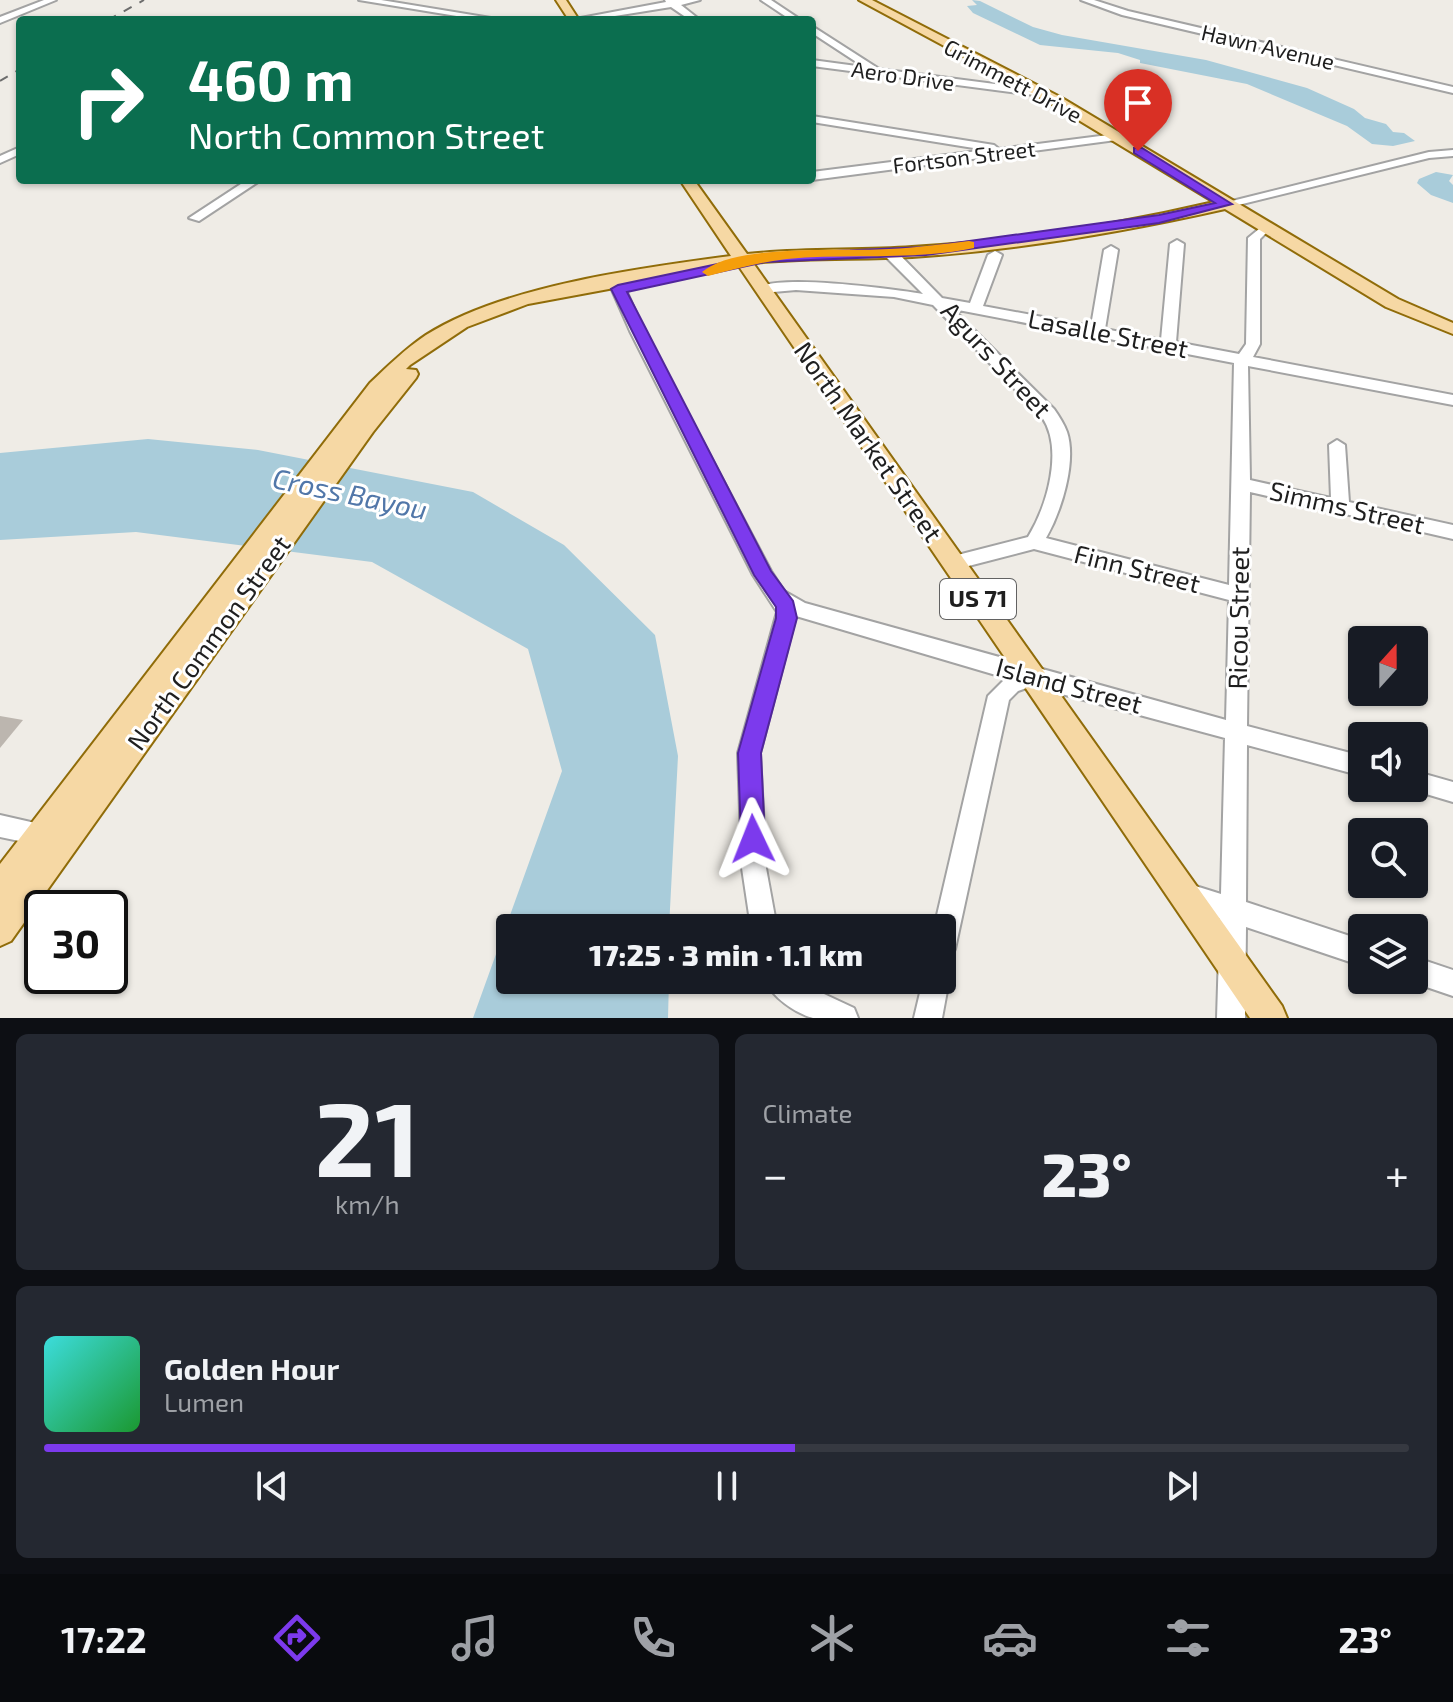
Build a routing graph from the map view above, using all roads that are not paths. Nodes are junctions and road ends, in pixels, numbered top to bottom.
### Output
1 (52, 0) edge
2 (363, 0) edge
3 (449, 0) edge
4 (696, 0) edge
5 (765, 0) edge
6 (864, 0) edge
7 (1085, 0) edge
8 (671, 2) edge
9 (432, 10) junction
10 (472, 16) edge
11 (596, 16) edge
12 (690, 16) edge
13 (791, 16) edge
14 (0, 20) edge
15 (816, 32) edge
16 (816, 64) edge
17 (873, 72) junction
18 (1453, 90) edge
19 (1041, 93) junction
20 (816, 120) edge
21 (1116, 137) junction
22 (1013, 150) junction
23 (1453, 153) edge
24 (816, 175) edge
25 (249, 184) edge
26 (690, 184) edge
27 (1226, 204) junction
28 (195, 218) dead end
29 (1265, 228) junction
30 (1177, 244) dead end
31 (1111, 250) dead end
32 (890, 253) junction
33 (995, 255) dead end
34 (742, 262) junction
35 (616, 285) junction
36 (762, 289) junction
37 (940, 301) junction
38 (975, 308) junction
39 (1453, 329) edge
40 (1097, 331) junction
41 (1168, 345) junction
42 (1243, 360) junction
43 (1453, 400) edge
44 (1337, 445) dead end
45 (1241, 484) junction
46 (1340, 506) junction
47 (1453, 532) edge
48 (1034, 542) junction
49 (953, 563) junction
50 (1240, 595) junction
51 (780, 597) junction
52 (1032, 677) junction
53 (1236, 732) junction
54 (1348, 762) edge
55 (1428, 785) edge
56 (1453, 792) edge
57 (0, 826) edge
58 (53, 837) junction
59 (0, 889) edge
60 (1184, 894) junction
61 (1233, 910) junction
62 (762, 914) edge
63 (950, 914) edge
64 (0, 930) edge
65 (1348, 948) edge
66 (1232, 964) junction
67 (1428, 975) edge
68 (1453, 983) edge
69 (795, 994) edge
70 (933, 994) edge
71 (844, 1018) edge
72 (928, 1018) edge
73 (1231, 1018) edge
74 (1270, 1018) edge

1 - 14 street
2 - 9 street
3 - 9 street
4 - 8 street
5 - 13 street
6 - 19 main road, Grimmett Drive
7 - 18 street, Hawn Avenue
8 - 11 street
8 - 12 street
9 - 10 street
15 - 17 street
16 - 17 street, Aero Drive
17 - 19 street, Aero Drive
19 - 21 main road, Grimmett Drive
20 - 22 street
21 - 22 street, Fortson Street
21 - 27 main road, Grimmett Drive
22 - 24 street, Fortson Street
23 - 27 street, North Common Street
25 - 28 street
26 - 34 main road, North Market Street / US 71
27 - 29 main road, Grimmett Drive
27 - 32 main road, North Common Street
29 - 39 main road, Grimmett Drive
29 - 42 street, Ricou Street
30 - 41 street
31 - 40 street
32 - 34 main road, North Common Street
32 - 37 street, Agurs Street
33 - 38 street
34 - 35 main road, North Common Street
34 - 36 main road, North Market Street / US 71
35 - 51 street
35 - 58 main road, North Common Street
36 - 37 street, Lasalle Street
36 - 49 main road, North Market Street / US 71
37 - 38 street, Lasalle Street
37 - 48 street, Agurs Street
38 - 40 street, Lasalle Street
40 - 41 street, Lasalle Street
41 - 42 street, Lasalle Street
42 - 43 street, Lasalle Street
42 - 45 street, Ricou Street
44 - 46 street
45 - 46 street, Simms Street
45 - 50 street, Ricou Street
46 - 47 street, Simms Street
48 - 49 street
48 - 50 street, Finn Street
49 - 52 main road, North Market Street / US 71
50 - 53 street, Ricou Street
51 - 52 street, Island Street
51 - 62 street
52 - 53 street, Island Street
52 - 60 main road, North Market Street / US 71
52 - 63 street
53 - 54 street, Island Street
53 - 61 street, Ricou Street
55 - 56 street
57 - 58 street
58 - 59 main road, North Common Street
58 - 64 main road, North Common Street
60 - 61 street
60 - 66 main road, North Market Street / US 71
61 - 65 street
61 - 66 street, Ricou Street
66 - 73 street, Ricou Street
66 - 74 main road, North Market Street / US 71
67 - 68 street
69 - 71 street
70 - 72 street

